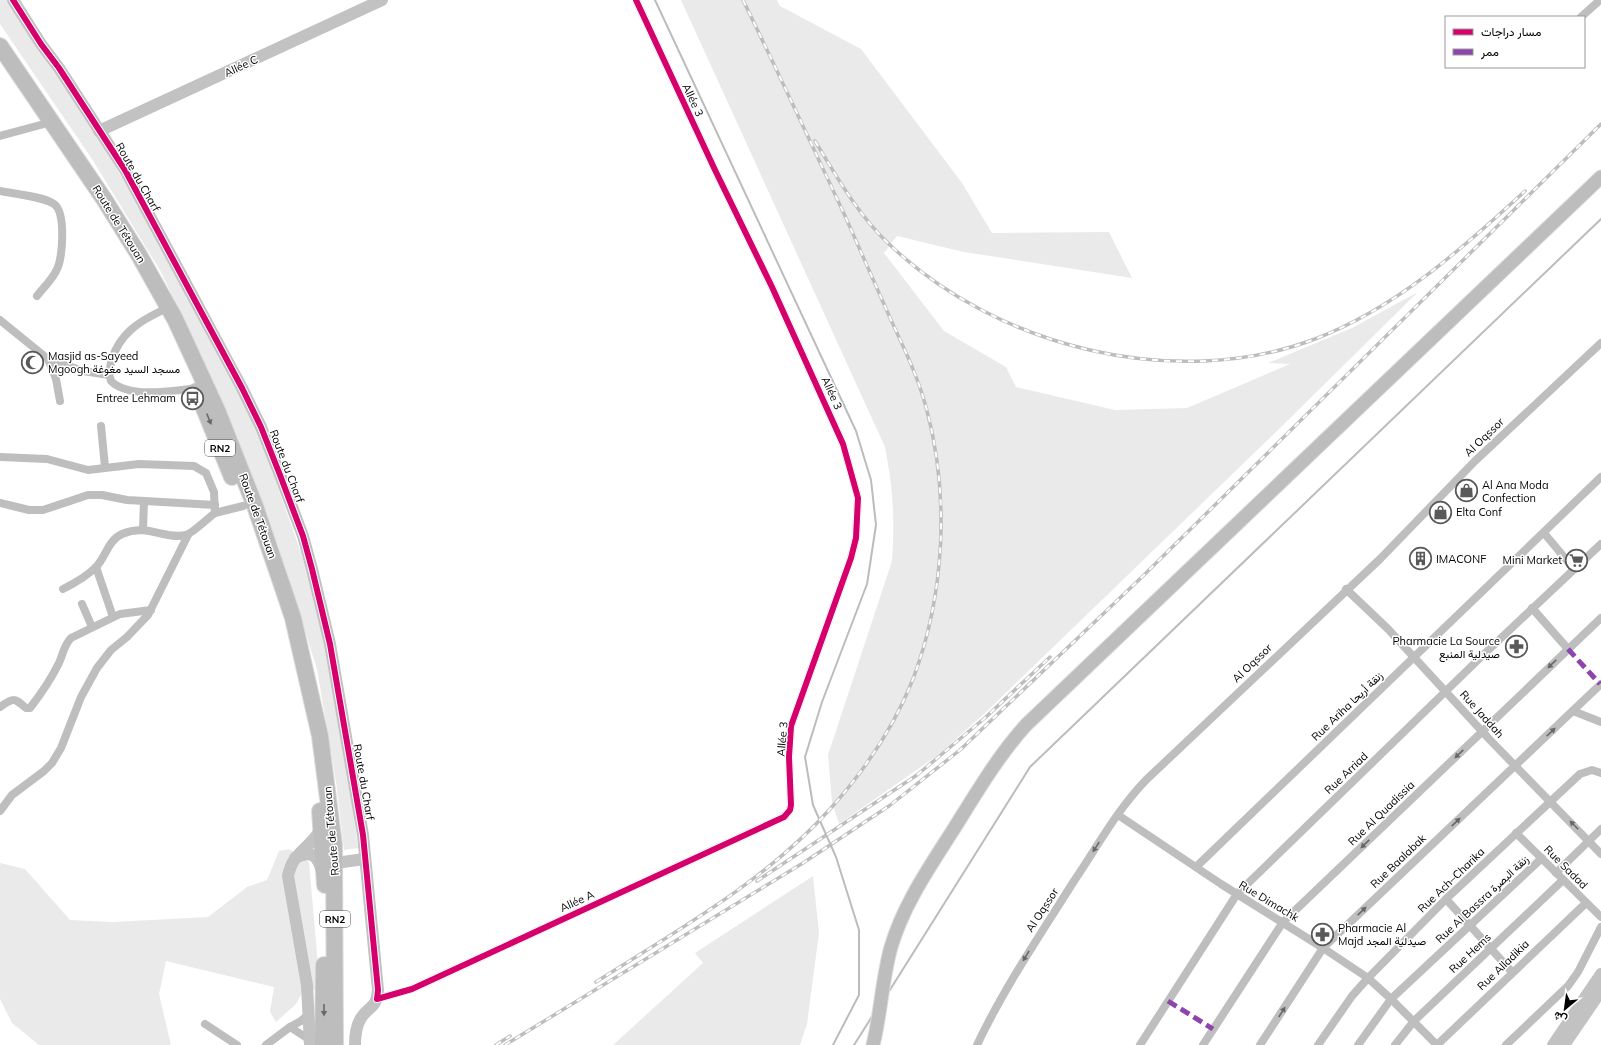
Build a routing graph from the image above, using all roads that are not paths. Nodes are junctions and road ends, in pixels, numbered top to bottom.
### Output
1 (13, 0) edge
2 (382, 0) edge
3 (636, 0) edge
4 (1600, 0) edge
5 (1581, 16) edge
6 (0, 46) edge
7 (0, 60) edge
8 (44, 124) junction
9 (99, 131) junction
10 (0, 136) edge
11 (1601, 177) edge
12 (0, 191) edge
13 (36, 296) dead end
14 (161, 312) junction
15 (0, 321) edge
16 (1601, 343) edge
17 (48, 359) junction
18 (109, 374) junction
19 (196, 388) junction
20 (60, 401) dead end
21 (101, 426) dead end
22 (0, 457) edge
23 (105, 467) junction
24 (1601, 477) edge
25 (144, 501) junction
26 (0, 503) edge
27 (243, 506) junction
28 (215, 509) junction
29 (143, 529) junction
30 (1544, 533) junction
31 (188, 535) junction
32 (1601, 544) edge
33 (96, 567) junction
34 (1574, 569) junction
35 (63, 589) dead end
36 (1346, 589) junction
37 (82, 604) dead end
38 (1532, 608) junction
39 (151, 610) junction
40 (113, 617) junction
41 (1601, 618) edge
42 (92, 627) junction
43 (1568, 649) junction
44 (1413, 657) junction
45 (1601, 684) edge
46 (1446, 691) junction
47 (0, 707) edge
48 (1573, 711) junction
49 (1601, 722) edge
50 (1482, 731) junction
51 (1515, 765) junction
52 (1601, 773) edge
53 (1551, 801) junction
54 (0, 811) edge
55 (1118, 814) junction
56 (784, 817) joint
57 (321, 829) junction
58 (1601, 829) edge
59 (1516, 833) junction
60 (1590, 841) junction
61 (1601, 854) edge
62 (366, 858) junction
63 (1542, 858) junction
64 (292, 860) junction
65 (335, 863) junction
66 (1196, 867) junction
67 (1556, 873) junction
68 (1564, 880) junction
69 (325, 881) junction
70 (1237, 894) junction
71 (1446, 899) junction
72 (1586, 902) junction
73 (1601, 917) edge
74 (1283, 922) junction
75 (1470, 926) junction
76 (1601, 927) edge
77 (1323, 948) junction
78 (1492, 948) junction
79 (1512, 972) junction
80 (329, 974) junction
81 (1601, 974) edge
82 (1368, 978) junction
83 (1601, 991) edge
84 (377, 999) junction
85 (1391, 999) junction
86 (310, 1013) junction
87 (1414, 1021) junction
88 (205, 1024) dead end
89 (290, 1027) junction
90 (874, 1039) edge
91 (315, 1043) edge
92 (979, 1044) edge
93 (237, 1045) edge
94 (266, 1045) edge
95 (335, 1045) edge
96 (355, 1045) edge
97 (1140, 1045) edge
98 (1203, 1045) edge
99 (1260, 1045) edge
100 (1318, 1045) edge
101 (1358, 1045) edge
102 (1395, 1045) edge
103 (1437, 1045) edge
104 (1506, 1045) edge
105 (1553, 1045) edge
106 (1564, 1045) edge

1 - 9 street, Route du Charf
2 - 9 street, Allée C
3 - 56 street, Allée 3
4 - 5 street
6 - 65 highway, Route de Tétouan / RN2
7 - 8 highway, Route de Tétouan / RN2
8 - 10 street
8 - 14 highway, Route de Tétouan / RN2
9 - 62 street, Route du Charf
11 - 90 main road
12 - 13 street
14 - 18 street
14 - 19 highway, Route de Tétouan / RN2
15 - 17 street
16 - 36 street, Al Oqssor
17 - 18 street
17 - 20 street
18 - 19 street
19 -> 27 highway, Route de Tétouan / RN2
21 - 23 street
22 - 23 street
23 - 28 street
24 - 30 street, Rue Ariha زنقة أريحا
25 - 26 street
25 - 28 street
25 - 29 street
27 - 28 street
27 - 57 highway, Route de Tétouan / RN2
28 - 31 street
29 - 31 street
29 - 33 street
30 - 34 street
30 - 44 street, Rue Ariha زنقة أريحا
31 - 39 street
32 - 34 street, Rue Arriad
33 - 35 street
33 - 40 street
34 - 38 street, Rue Arriad
36 - 44 street, Rue Jaddah
36 - 55 street, Al Oqssor
37 - 42 street
38 - 43 street
38 - 46 street, Rue Arriad
39 - 40 street
39 - 54 street
40 - 42 street
41 - 43 street, Rue Al Quadissia
42 - 47 street
43 -> 50 street, Rue Al Quadissia
44 - 46 street, Rue Jaddah
44 - 66 street, Rue Ariha زنقة أريحا
45 - 48 street, Rue Baalabak
46 - 50 street, Rue Jaddah
46 - 70 street, Rue Arriad
48 - 49 street
51 -> 48 street, Rue Baalabak
50 - 51 street, Rue Jaddah
50 -> 74 street, Rue Al Quadissia
51 - 53 street, Rue Jaddah
77 -> 51 street, Rue Baalabak
52 - 53 street, Rue Ach–Charika
53 - 59 street, Rue Ach–Charika
60 -> 53 street, Rue Jaddah
55 - 66 street, Rue Dimachk
55 -> 92 street, Al Oqssor
56 - 84 street, Allée A
57 - 64 street
57 - 69 highway, Route de Tétouan / RN2
58 - 60 street
59 - 63 street, Rue Sadad
59 - 71 street, Rue Ach–Charika
60 - 61 street, Rue Jaddah
60 - 67 street
62 - 65 street
62 - 84 street, Route du Charf
63 - 67 street, Rue Sadad
63 - 75 street, Rue Al Bassra زنقة البصرة
64 - 69 street
64 - 86 street
65 - 80 highway, Route de Tétouan / RN2
66 - 70 street, Rue Dimachk
67 - 68 street, Rue Sadad
68 - 72 street, Rue Sadad
68 - 78 street, Rue Hems
69 - 80 highway, Route de Tétouan / RN2
70 - 74 street, Rue Dimachk
70 - 97 street, Rue Arriad
71 - 75 street
71 - 82 street, Rue Ach–Charika
72 - 73 street, Rue Sadad
72 - 79 street, Rue Alladikia
74 - 77 street, Rue Dimachk
74 - 98 street, Rue Al Quadissia
75 - 78 street
75 - 85 street, Rue Al Bassra زنقة البصرة
76 - 104 street
77 - 82 street, Rue Dimachk
99 -> 77 street, Rue Baalabak
78 - 79 street
78 - 87 street, Rue Hems
79 - 103 street, Rue Alladikia
80 -> 91 highway, Route de Tétouan / RN2
80 - 95 highway, Route de Tétouan / RN2
81 - 105 street
82 - 85 street, Rue Dimachk
82 - 100 street, Rue Ach–Charika
83 - 106 street
84 - 96 street
85 - 87 street, Rue Dimachk
85 - 101 street, Rue Al Bassra زنقة البصرة
86 - 89 street
86 - 91 street
87 - 102 street, Rue Hems
87 - 103 street, Rue Dimachk
88 - 93 street
89 - 91 street
89 - 94 street

